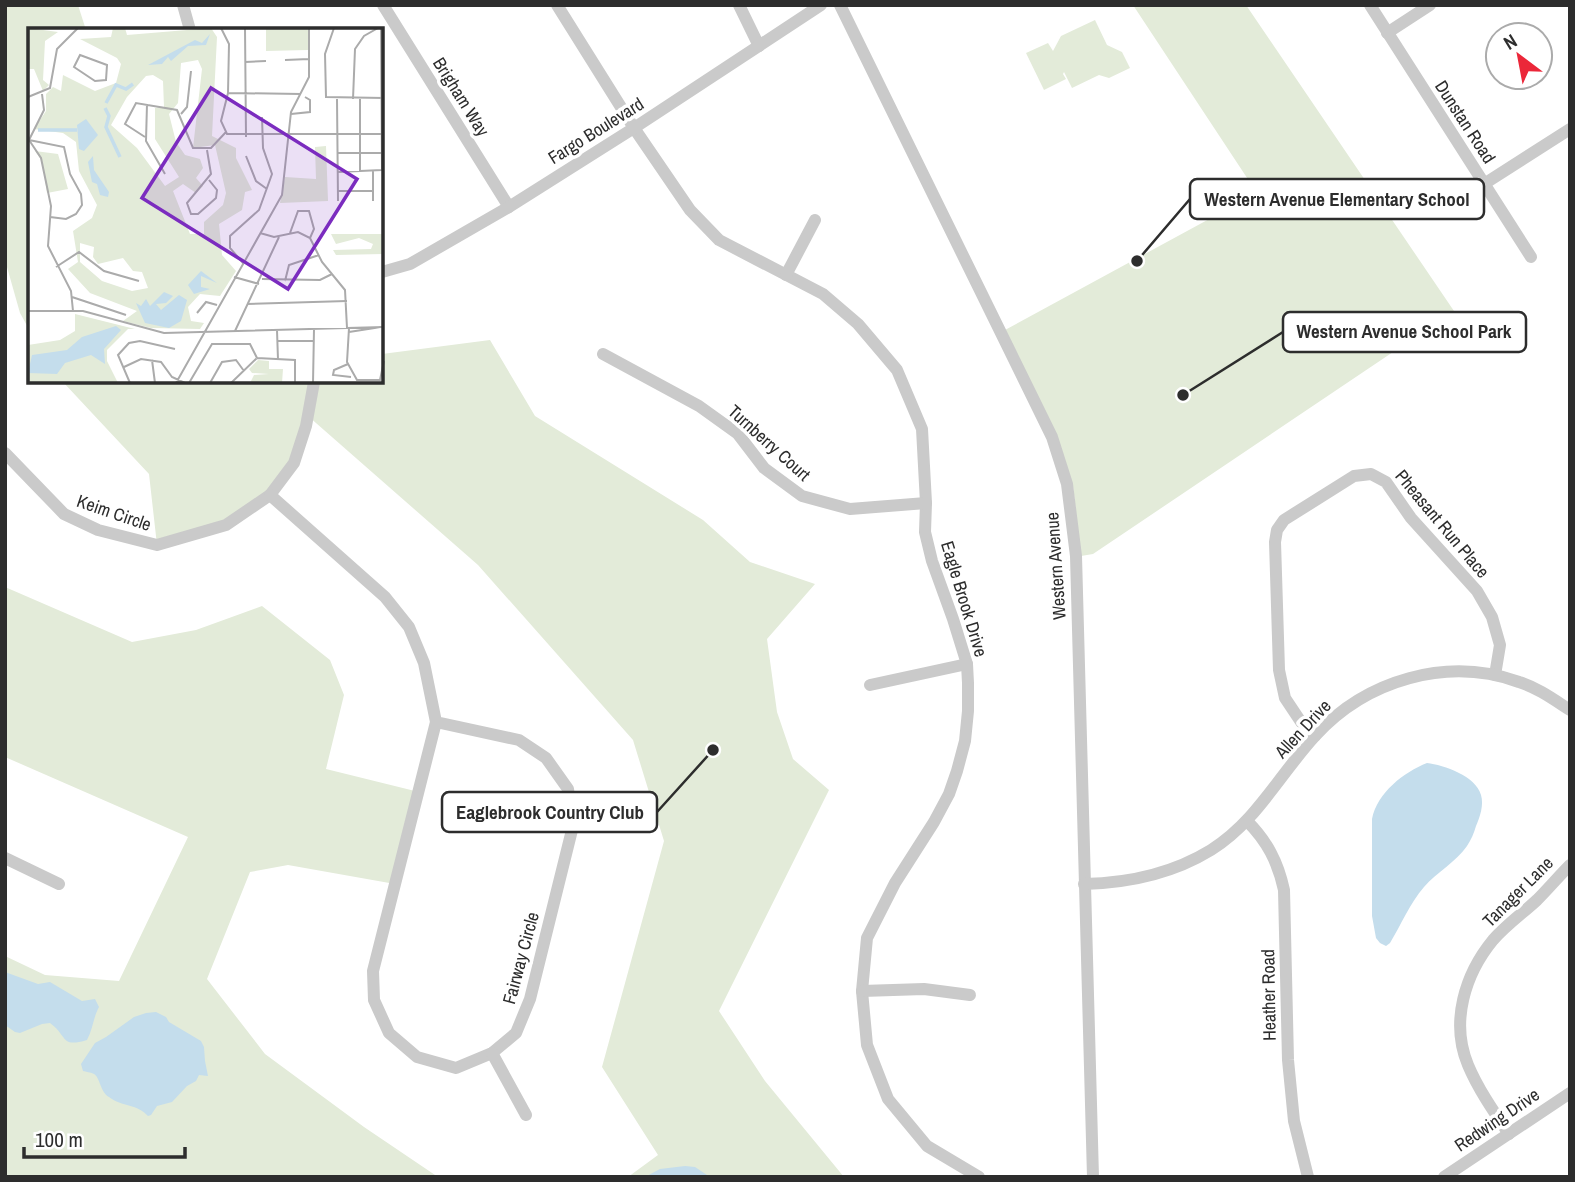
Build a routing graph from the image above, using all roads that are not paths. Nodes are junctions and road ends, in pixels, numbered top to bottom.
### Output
1 (183, 5) edge
2 (383, 5) edge
3 (557, 5) edge
4 (739, 5) edge
5 (821, 5) edge
6 (840, 5) edge
7 (1370, 5) edge
8 (1430, 5) edge
9 (189, 28) edge
10 (1387, 33) junction
11 (759, 46) junction
12 (634, 128) junction
13 (1570, 128) edge
14 (1484, 184) junction
15 (509, 206) junction
16 (815, 220) dead end
17 (1531, 257) dead end
18 (383, 272) edge
19 (786, 275) junction
20 (603, 354) dead end
21 (314, 383) edge
22 (5, 453) edge
23 (270, 495) junction
24 (926, 503) junction
25 (967, 664) junction
26 (1495, 675) junction
27 (870, 685) dead end
28 (1570, 710) edge
29 (436, 722) junction
30 (1315, 736) junction
31 (1247, 821) junction
32 (5, 858) edge
33 (1570, 865) edge
34 (59, 884) dead end
35 (1084, 884) junction
36 (862, 990) junction
37 (970, 995) dead end
38 (492, 1053) junction
39 (1570, 1093) edge
40 (526, 1115) dead end
41 (1509, 1134) junction
42 (979, 1177) edge
43 (1093, 1177) edge
44 (1308, 1177) edge
45 (1444, 1177) edge

1 - 9 street
2 - 15 street, Brigham Way
3 - 12 street, Eagle Brook Drive
4 - 11 street
5 - 11 street, Fargo Boulevard
6 - 35 street, Western Avenue
7 - 10 street, Dunstan Road
8 - 10 street
10 - 14 street, Dunstan Road
11 - 12 street, Fargo Boulevard
12 - 15 street, Fargo Boulevard
12 - 19 street, Eagle Brook Drive
13 - 14 street
14 - 17 street, Dunstan Road
15 - 18 street, Fargo Boulevard
16 - 19 street
19 - 24 street, Eagle Brook Drive
20 - 24 street, Turnberry Court
21 - 23 street, Keim Circle
22 - 23 street, Keim Circle
23 - 29 street, Fairway Circle
24 - 25 street, Eagle Brook Drive
25 - 27 street
25 - 36 street, Eagle Brook Drive
26 - 28 street, Allen Drive
26 - 30 street, Allen Drive
26 - 30 street, Pheasant Run Place
29 - 38 street, Fairway Circle
29 - 38 street, Fairway Circle
30 - 31 street, Allen Drive
31 - 35 street, Allen Drive
31 - 44 street, Heather Road
32 - 34 street
33 - 41 street, Tanager Lane
35 - 43 street, Western Avenue
36 - 37 street
36 - 42 street, Eagle Brook Drive
38 - 40 street
39 - 41 street, Redwing Drive
41 - 45 street, Redwing Drive

